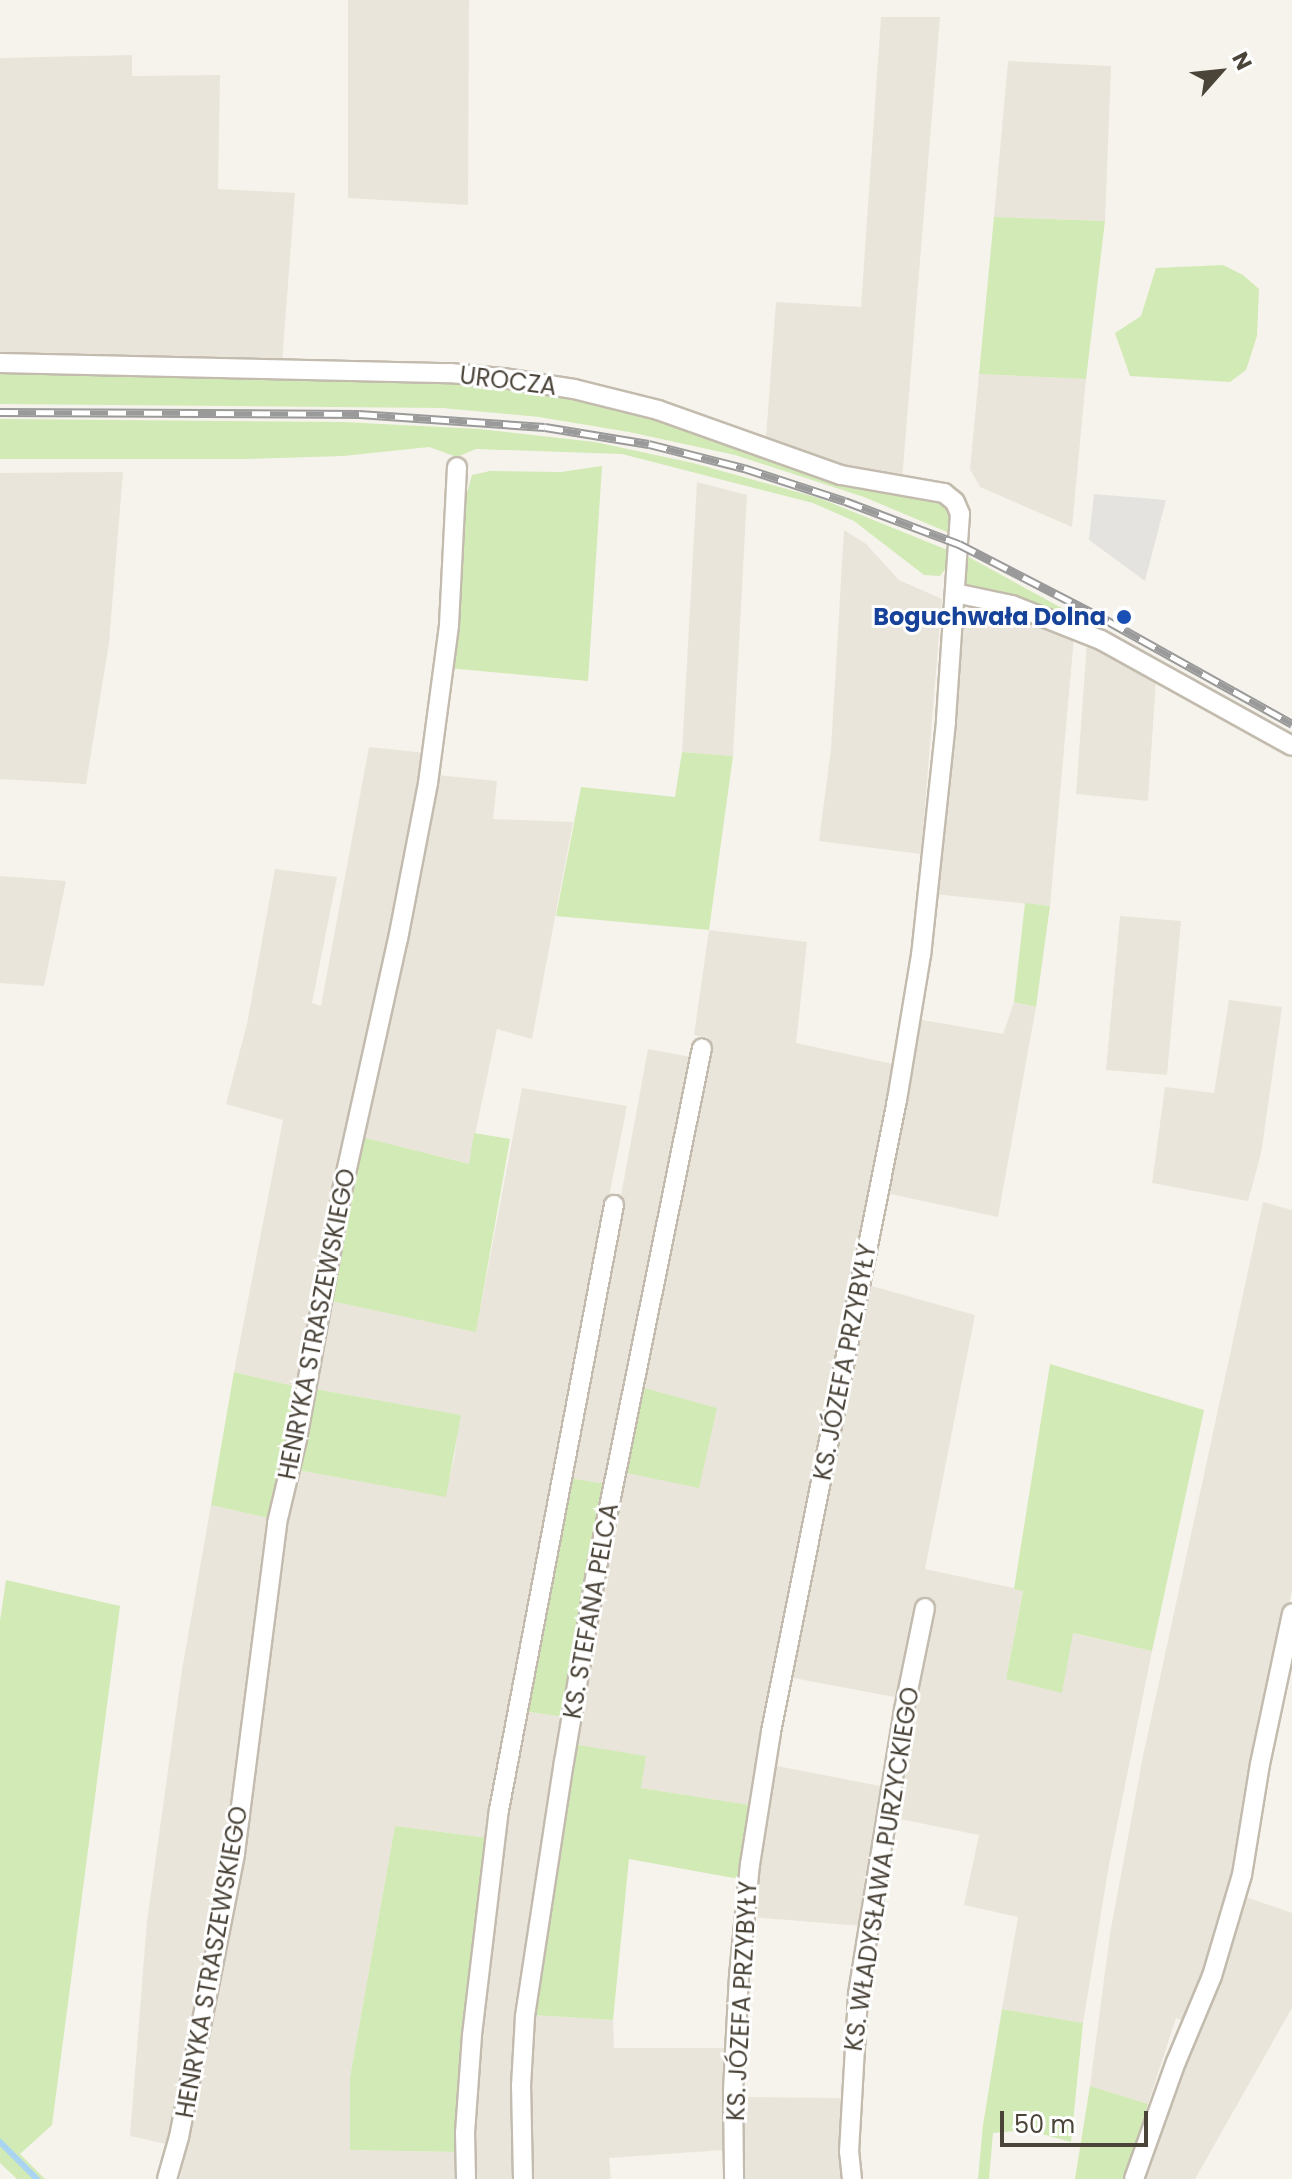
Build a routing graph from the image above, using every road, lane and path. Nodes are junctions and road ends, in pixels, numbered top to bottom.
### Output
1 (0, 363) edge
2 (457, 467) dead end
3 (959, 544) joint
4 (955, 593) junction
5 (1292, 746) edge
6 (702, 1048) dead end
7 (614, 1205) dead end
8 (925, 1608) dead end
9 (1292, 1613) edge
10 (167, 2179) edge
11 (466, 2179) edge
12 (523, 2179) edge
13 (734, 2179) edge
14 (852, 2179) edge
15 (1134, 2179) edge

1 - 3 street, UROCZA
2 - 10 street, HENRYKA STRASZEWSKIEGO
3 - 4 street, KS. JÓZEFA PRZYBYŁY
4 - 5 street
4 - 13 street, KS. JÓZEFA PRZYBYŁY
6 - 12 street, KS. STEFANA PELCA
7 - 11 street
8 - 14 street, KS. WŁADYSŁAWA PURZYCKIEGO
9 - 15 street

